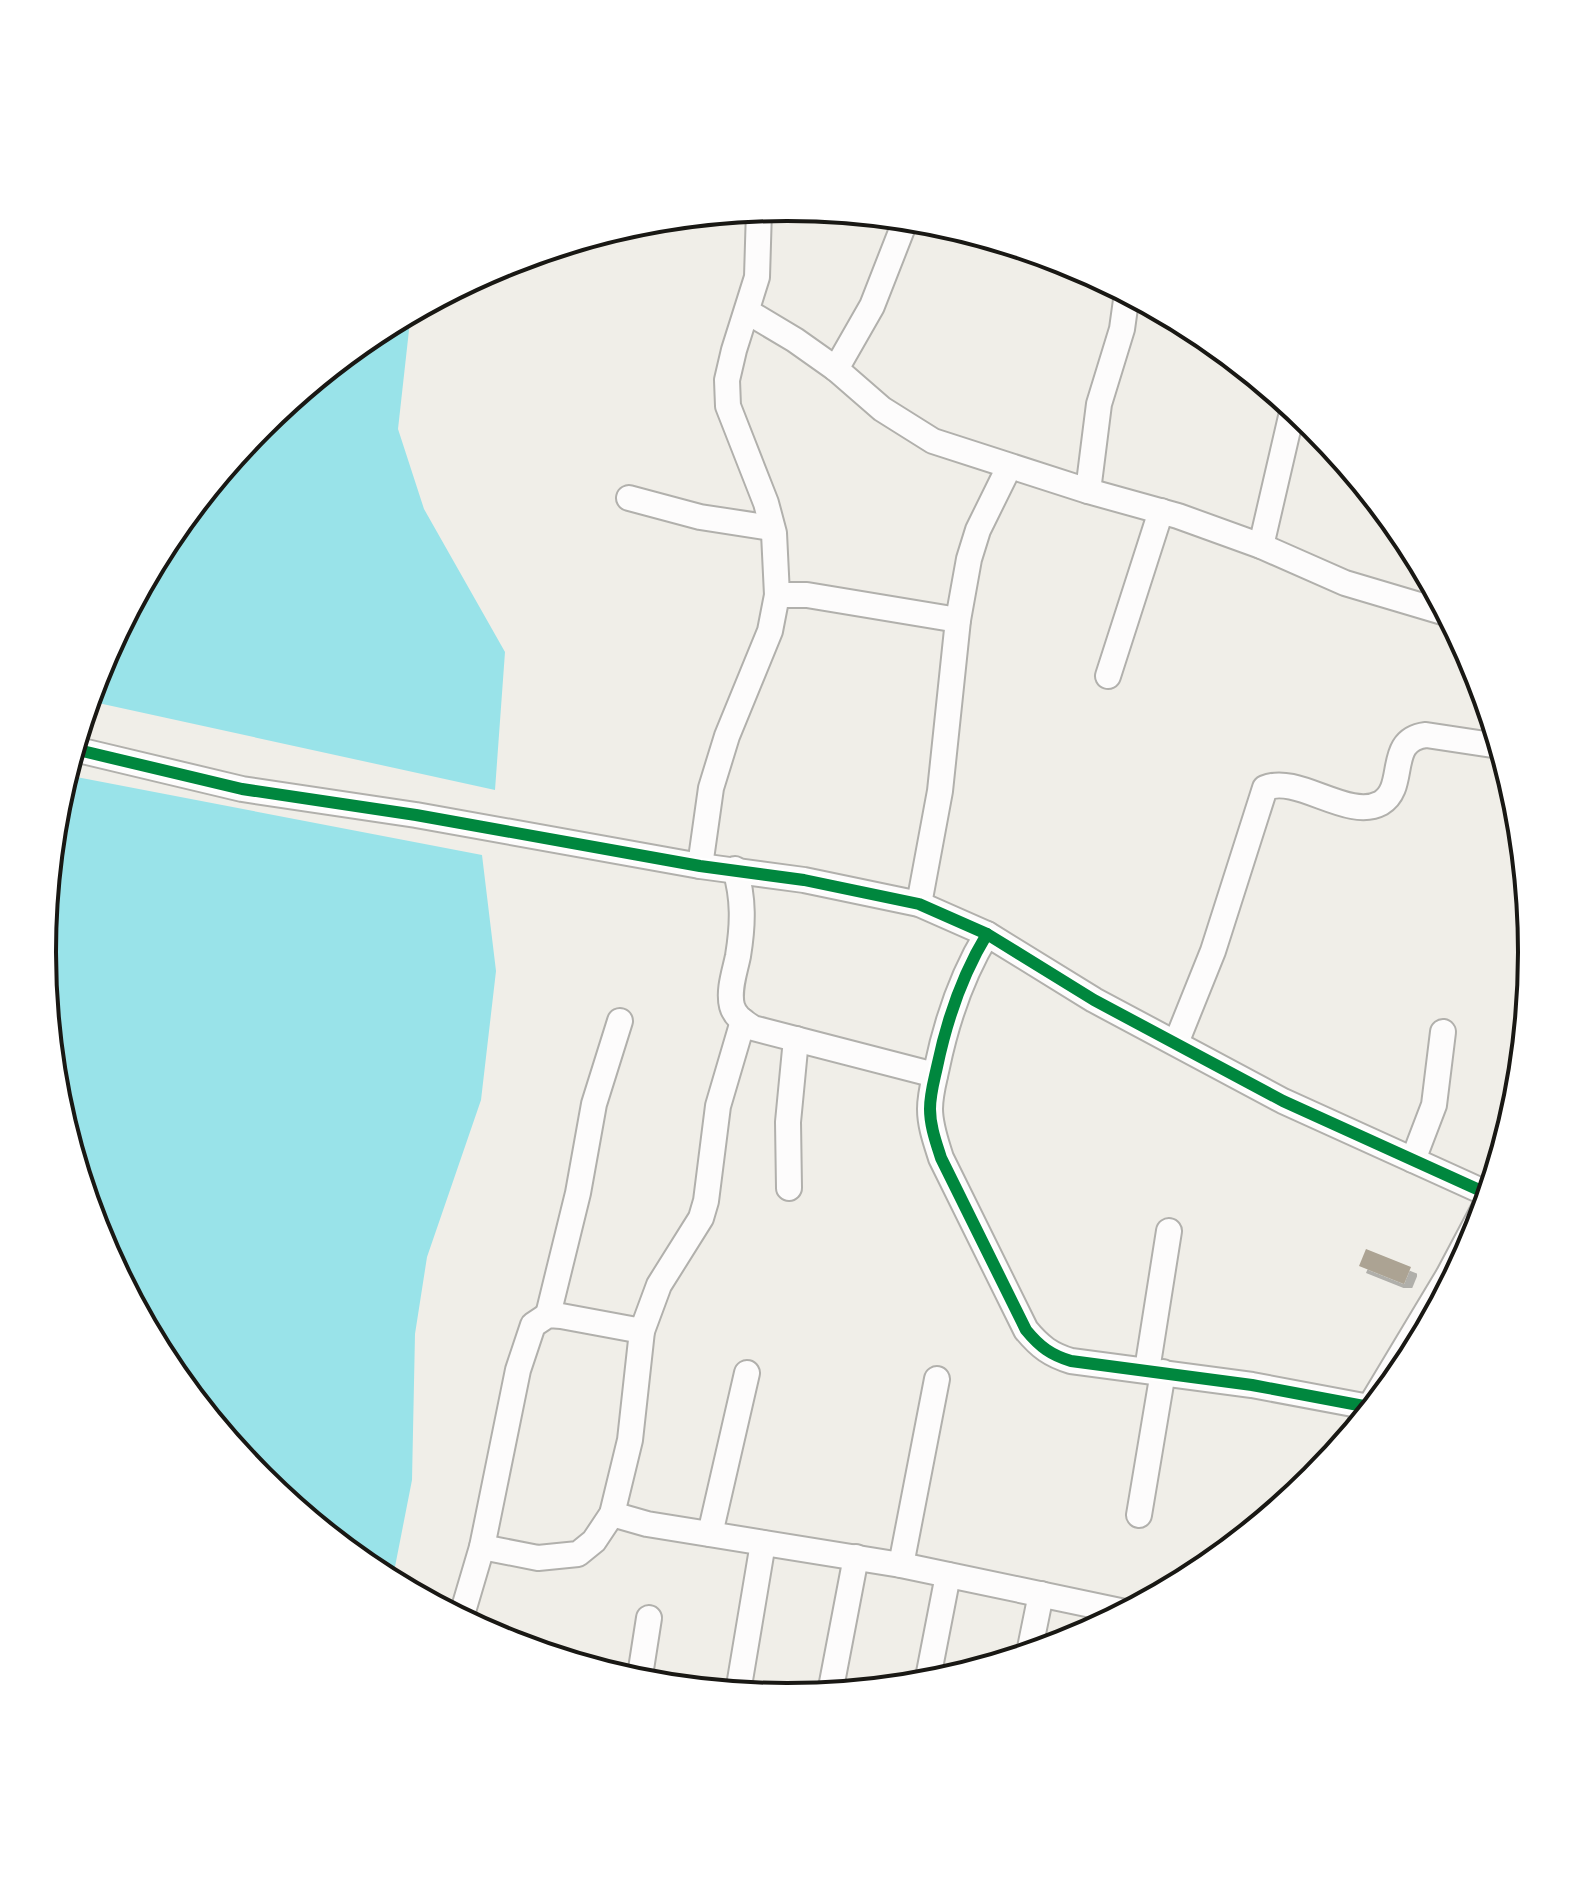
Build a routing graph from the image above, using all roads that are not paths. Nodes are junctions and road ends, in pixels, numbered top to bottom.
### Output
1 (759, 222) edge
2 (902, 230) edge
3 (1125, 304) edge
4 (748, 312) junction
5 (836, 369) junction
6 (1290, 422) edge
7 (1009, 467) junction
8 (1088, 491) junction
9 (629, 498) dead end
10 (1161, 511) junction
11 (772, 528) junction
12 (1261, 546) junction
13 (777, 595) junction
14 (1432, 609) edge
15 (958, 620) junction
16 (1108, 676) dead end
17 (1487, 744) edge
18 (84, 752) edge
19 (700, 866) junction
20 (735, 869) junction
21 (919, 904) junction
22 (987, 934) junction
23 (620, 1021) dead end
24 (743, 1021) junction
25 (1443, 1032) dead end
26 (796, 1039) junction
27 (1176, 1043) junction
28 (935, 1075) junction
29 (1413, 1160) junction
30 (789, 1188) dead end
31 (1478, 1189) edge
32 (1169, 1231) dead end
33 (548, 1315) junction
34 (642, 1331) junction
35 (1155, 1371) junction
36 (747, 1373) dead end
37 (937, 1379) dead end
38 (1354, 1412) edge
39 (612, 1514) junction
40 (1139, 1515) dead end
41 (710, 1534) junction
42 (763, 1543) junction
43 (482, 1547) junction
44 (856, 1557) junction
45 (901, 1565) junction
46 (948, 1575) junction
47 (1041, 1594) junction
48 (464, 1608) edge
49 (1109, 1609) edge
50 (649, 1618) dead end
51 (1032, 1640) edge
52 (641, 1668) edge
53 (930, 1669) edge
54 (740, 1681) edge
55 (832, 1681) edge

1 - 4 street
2 - 5 street
3 - 8 street
4 - 5 street
4 - 11 street
5 - 7 street
6 - 12 street
7 - 8 street
7 - 15 street
8 - 10 street
9 - 11 street
10 - 12 street
10 - 16 street
11 - 13 street
12 - 14 street
13 - 15 street
13 - 19 street
15 - 21 street
17 - 27 street
18 - 19 street
19 - 20 street
20 - 21 street
20 - 24 street
21 - 22 street
22 - 27 street
22 - 28 street
23 - 33 street
24 - 26 street
24 - 34 street
25 - 29 street
26 - 28 street
26 - 30 street
27 - 29 street
28 - 35 street
29 - 31 street
32 - 35 street
33 - 34 street
33 - 43 street
34 - 39 street
35 - 38 street
35 - 40 street
36 - 41 street
37 - 45 street
39 - 41 street
39 - 43 street
41 - 42 street
42 - 44 street
42 - 54 street
43 - 48 street
44 - 45 street
44 - 55 street
45 - 46 street
46 - 47 street
46 - 53 street
47 - 49 street
47 - 51 street
50 - 52 street

